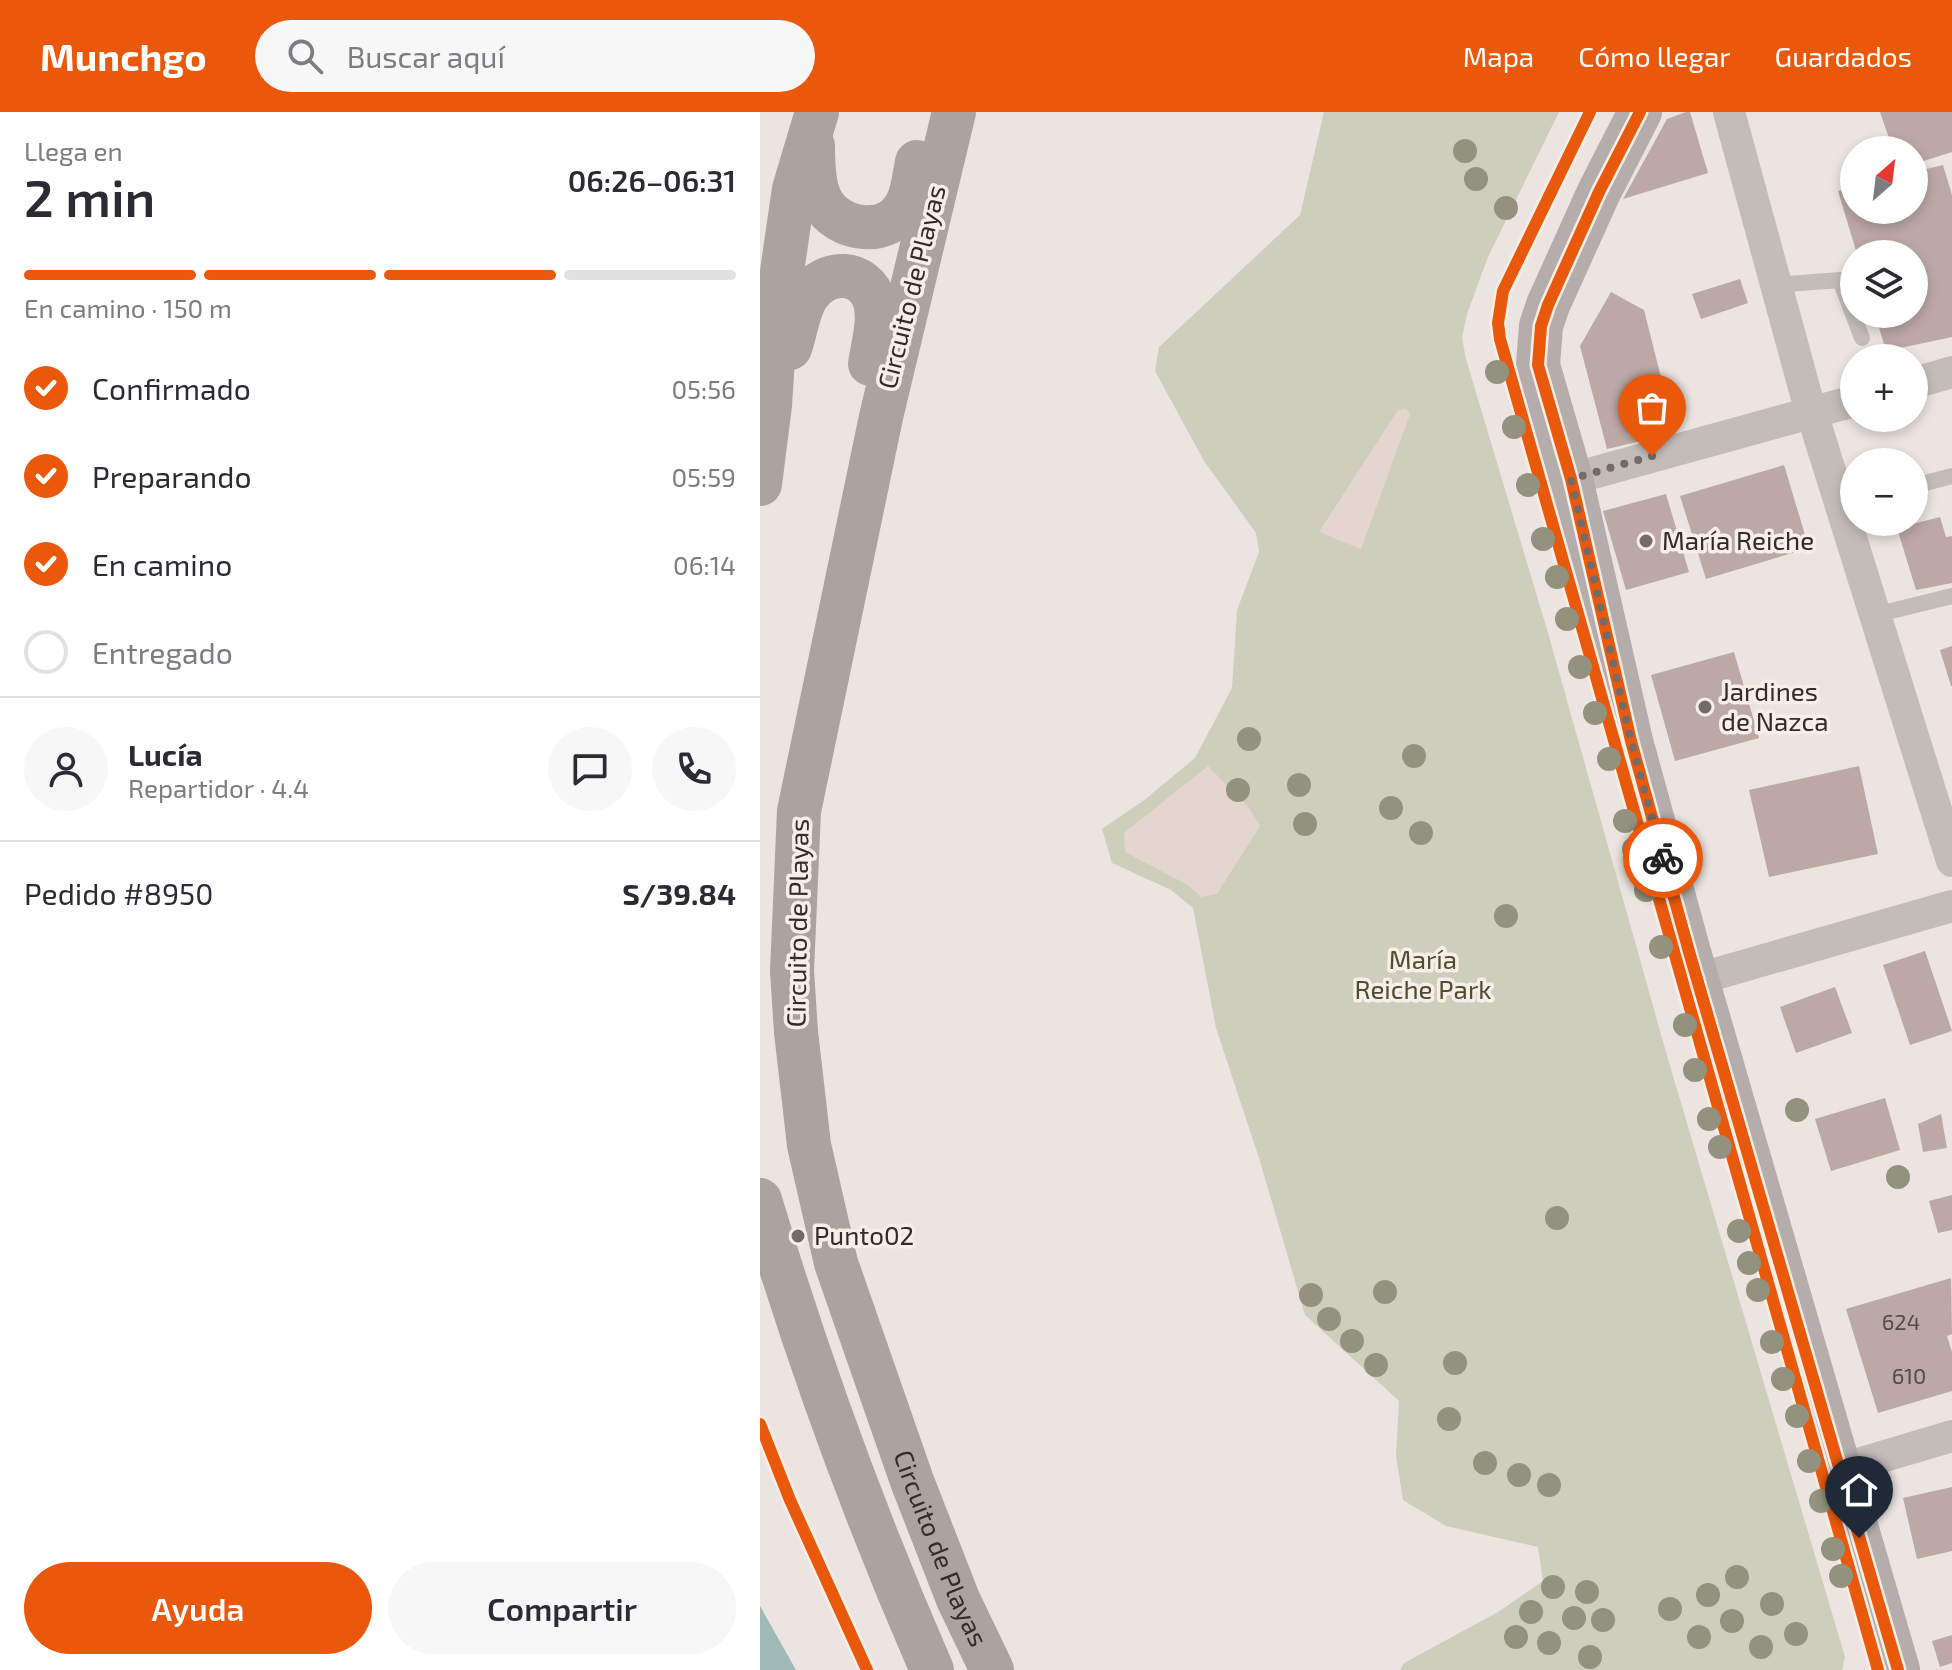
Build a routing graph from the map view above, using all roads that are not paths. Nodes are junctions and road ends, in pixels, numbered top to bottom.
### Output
1 (931, 112) edge
2 (954, 112) edge
3 (1640, 112) edge
4 (1729, 112) edge
5 (815, 118) edge
6 (1776, 285) junction
7 (1862, 338) dead end
8 (1952, 372) edge
9 (1928, 379) edge
10 (1840, 405) edge
11 (1812, 412) junction
12 (765, 413) edge
13 (881, 417) junction
14 (1952, 476) edge
15 (1571, 479) junction
16 (1840, 482) edge
17 (1928, 482) edge
18 (760, 484) edge
19 (1856, 536) edge
20 (1952, 596) edge
21 (1875, 615) junction
22 (1952, 861) edge
23 (1952, 906) edge
24 (1698, 979) junction
25 (760, 1200) edge
26 (1952, 1436) edge
27 (1841, 1469) junction
28 (932, 1670) edge
29 (992, 1670) edge
30 (1898, 1670) edge

1 - 5 highway
2 - 13 highway, Circuito de Playas
3 - 15 street
4 - 6 street
5 - 12 highway
6 - 7 lane
6 - 11 street
8 - 9 street
10 - 11 street
11 - 15 street
11 - 16 street
12 - 13 highway
12 - 18 highway
13 - 29 highway, Circuito de Playas
14 - 17 lane
15 - 24 street
19 - 21 street
20 - 21 lane
21 - 22 street
23 - 24 street
24 - 27 street
25 - 28 highway, Circuito de Playas
26 - 27 street
27 - 30 street

